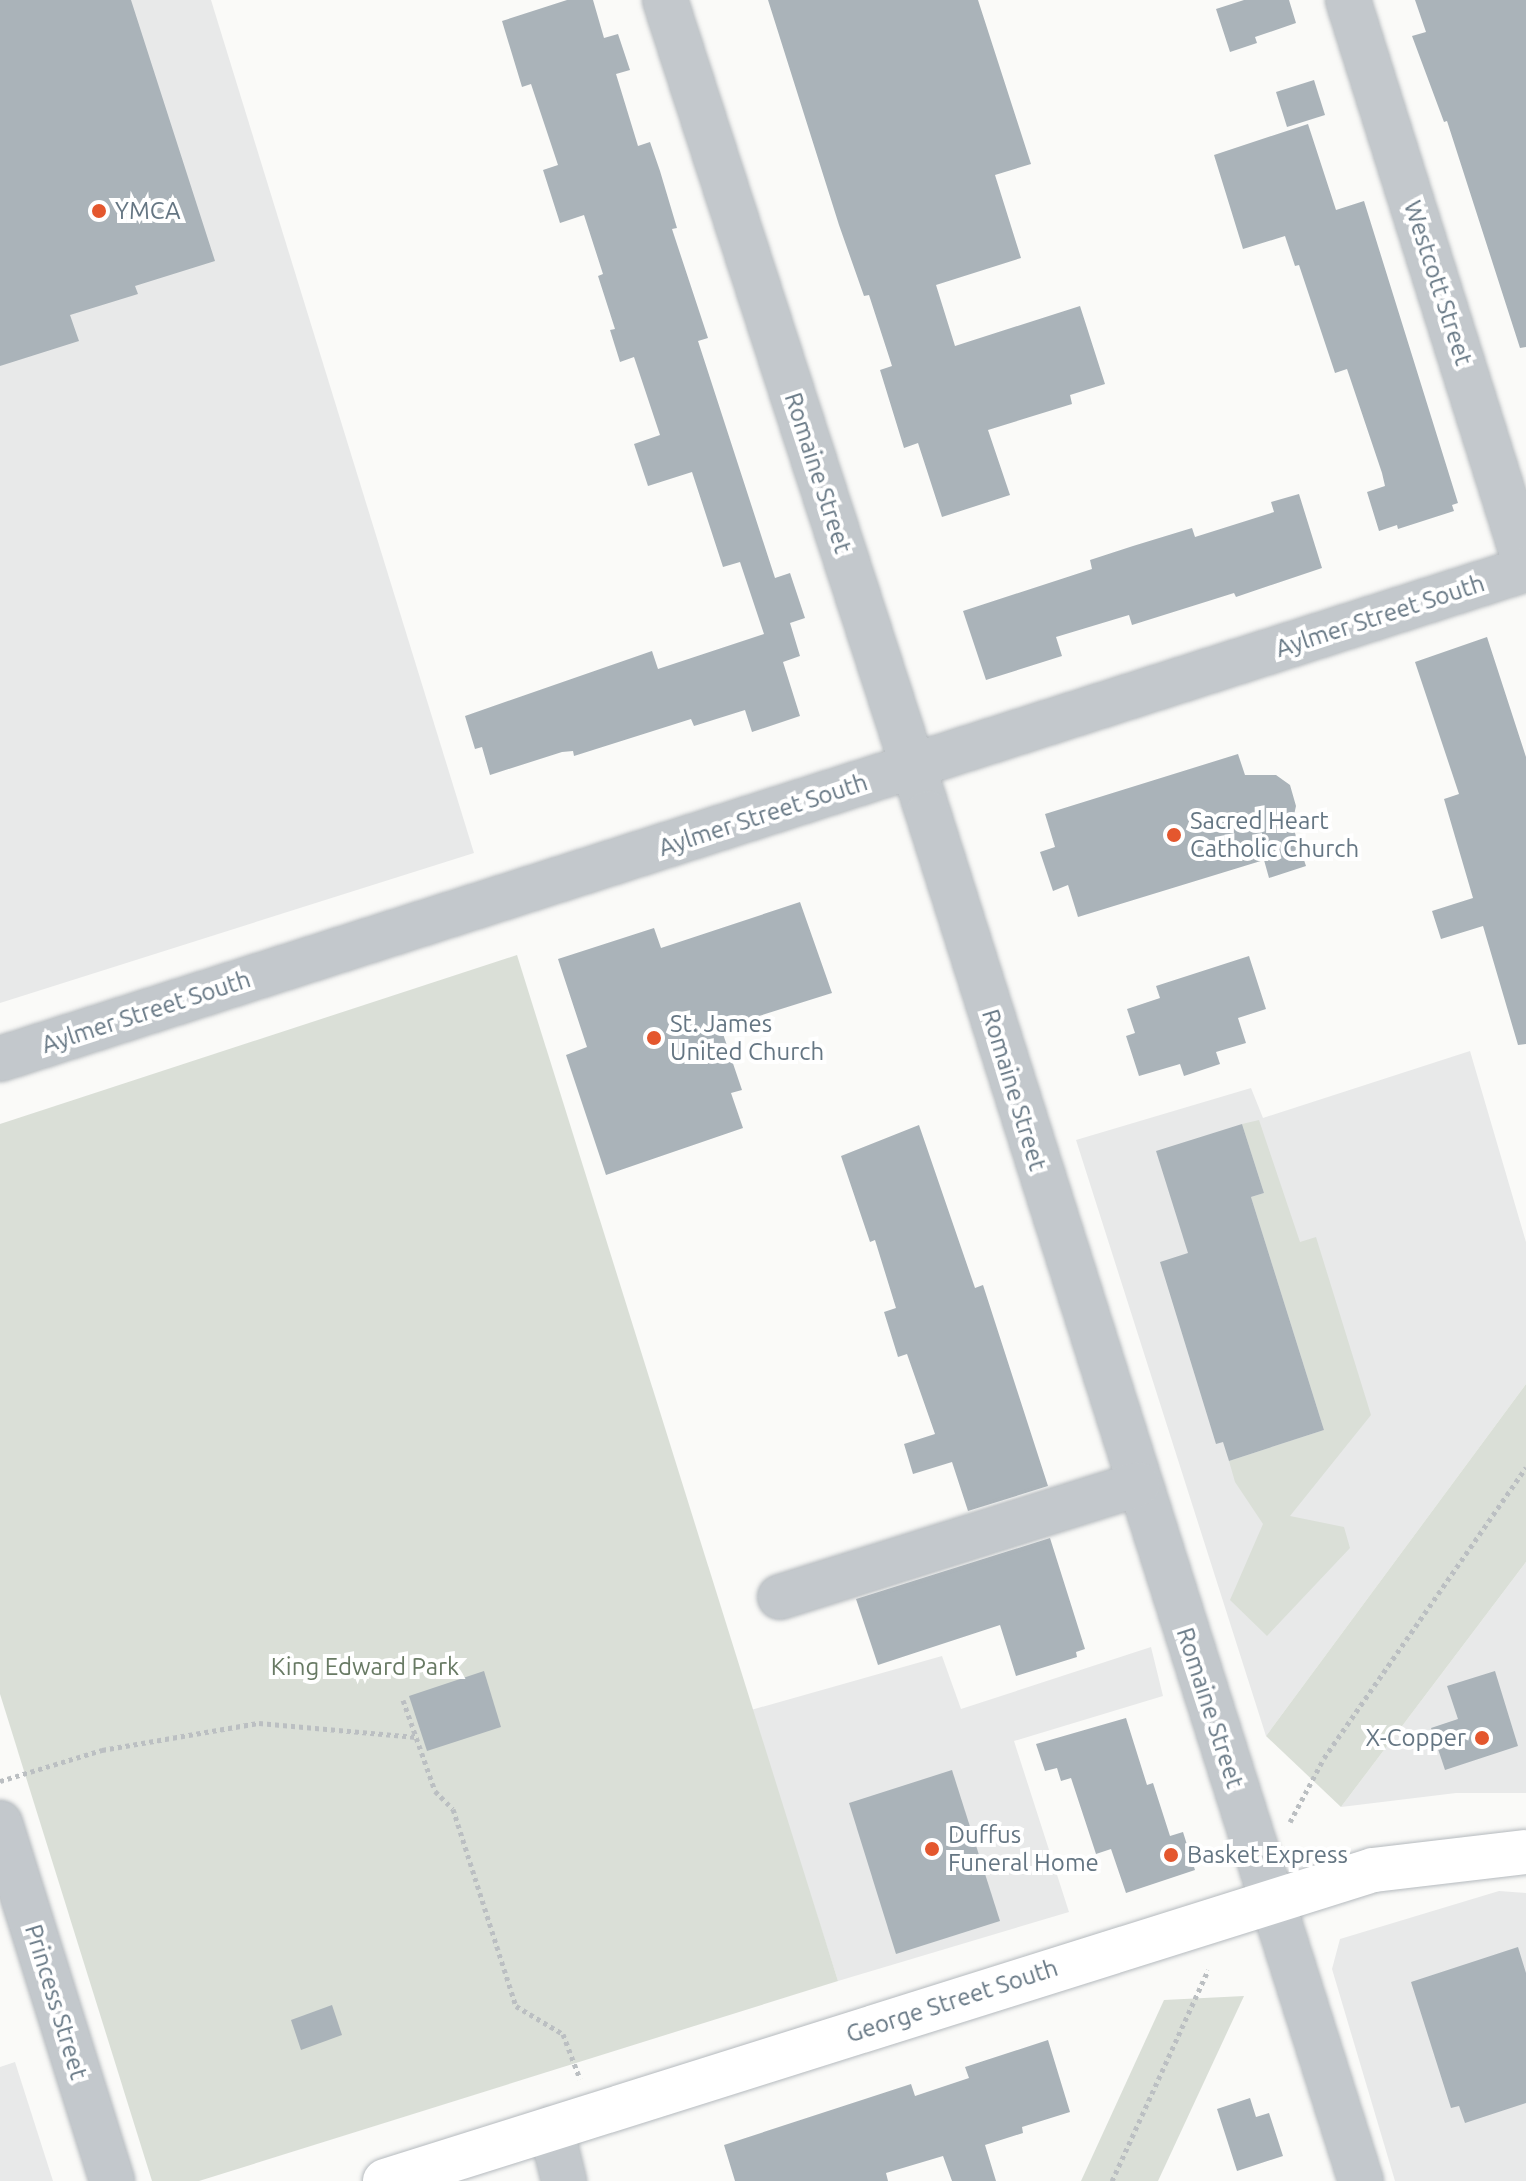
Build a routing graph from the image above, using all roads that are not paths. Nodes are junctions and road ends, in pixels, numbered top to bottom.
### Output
1 (665, 0) edge
2 (1348, 0) edge
3 (1526, 567) edge
4 (913, 768) junction
5 (0, 1059) edge
6 (1138, 1484) junction
7 (780, 1597) dead end
8 (0, 1823) edge
9 (1526, 1852) edge
10 (1273, 1901) junction
11 (551, 2128) junction
12 (112, 2181) edge
13 (385, 2181) edge
14 (564, 2181) edge
15 (1361, 2181) edge

1 - 4 street, Romaine Street
2 - 3 street, Westcott Street
3 - 4 street, Aylmer Street South
4 - 5 street, Aylmer Street South
4 - 6 street, Romaine Street
6 - 7 street
6 - 10 street, Romaine Street
8 - 12 street, Princess Street
9 - 10 main road, George Street South
10 - 11 main road, George Street South
10 - 15 street, Romaine Street
11 - 13 main road, George Street South
11 - 14 street

